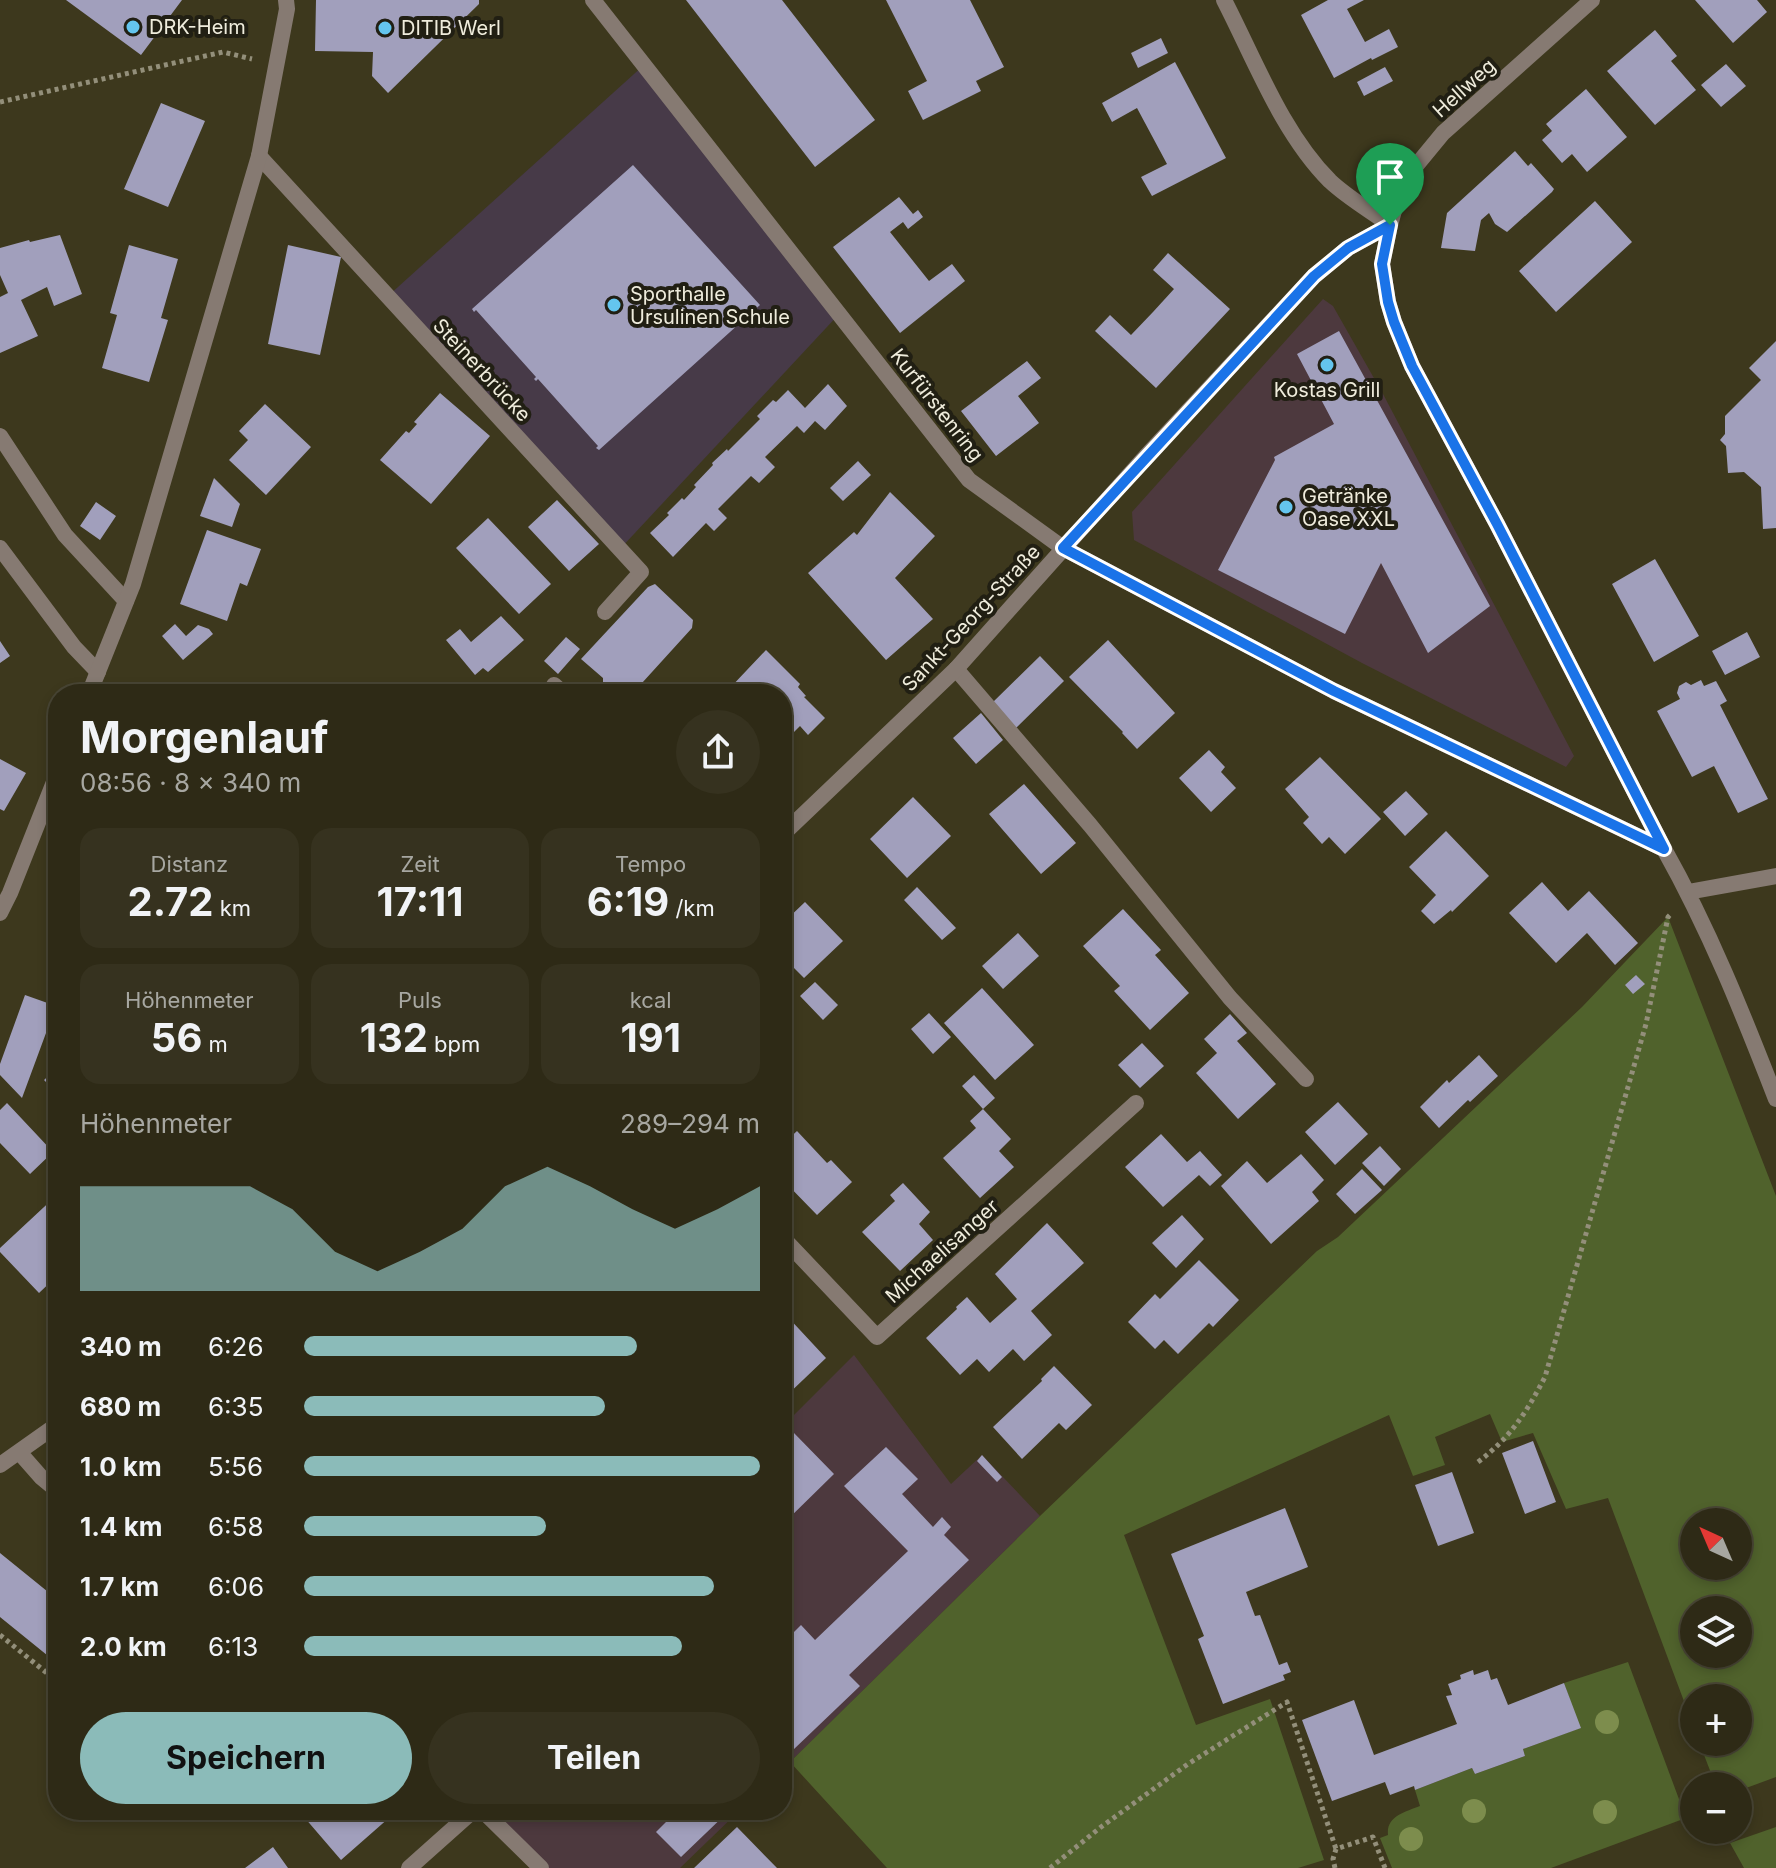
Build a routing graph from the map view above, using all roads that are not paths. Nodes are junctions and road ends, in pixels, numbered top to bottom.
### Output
1 (286, 0) edge
2 (593, 0) edge
3 (1224, 0) edge
4 (1592, 0) edge
5 (259, 156) junction
6 (1390, 225) junction
7 (0, 436) edge
8 (0, 548) edge
9 (1063, 548) junction
10 (126, 601) junction
11 (605, 612) dead end
12 (956, 669) junction
13 (98, 672) junction
14 (93, 684) edge
15 (48, 796) edge
16 (792, 825) edge
17 (1664, 849) junction
18 (1776, 876) edge
19 (1688, 892) junction
20 (0, 913) edge
21 (1306, 1079) dead end
22 (1776, 1099) edge
23 (1136, 1103) dead end
24 (792, 1248) edge
25 (48, 1431) edge
26 (19, 1452) junction
27 (0, 1465) edge
28 (48, 1483) edge
29 (463, 1820) edge
30 (492, 1820) edge
31 (409, 1868) edge
32 (541, 1868) edge

1 - 5 street
2 - 9 street, Kurfürstenring
3 - 6 street
4 - 6 street, Hellweg
5 - 10 street
5 - 11 street, Steinerbrücke
6 - 9 street, Sankt-Georg-Straße
6 - 17 street, Hellweg
7 - 10 street
8 - 13 street
9 - 12 street, Sankt-Georg-Straße
9 - 17 street, Kurfürstenring
10 - 13 street
12 - 16 street, Sankt-Georg-Straße
12 - 21 street
13 - 14 street
15 - 20 street
17 - 19 street, Hellweg
18 - 19 street
19 - 22 street, Hellweg
23 - 24 street, Michaelisanger
25 - 26 street
26 - 27 street
26 - 28 street
29 - 31 street
30 - 32 street

